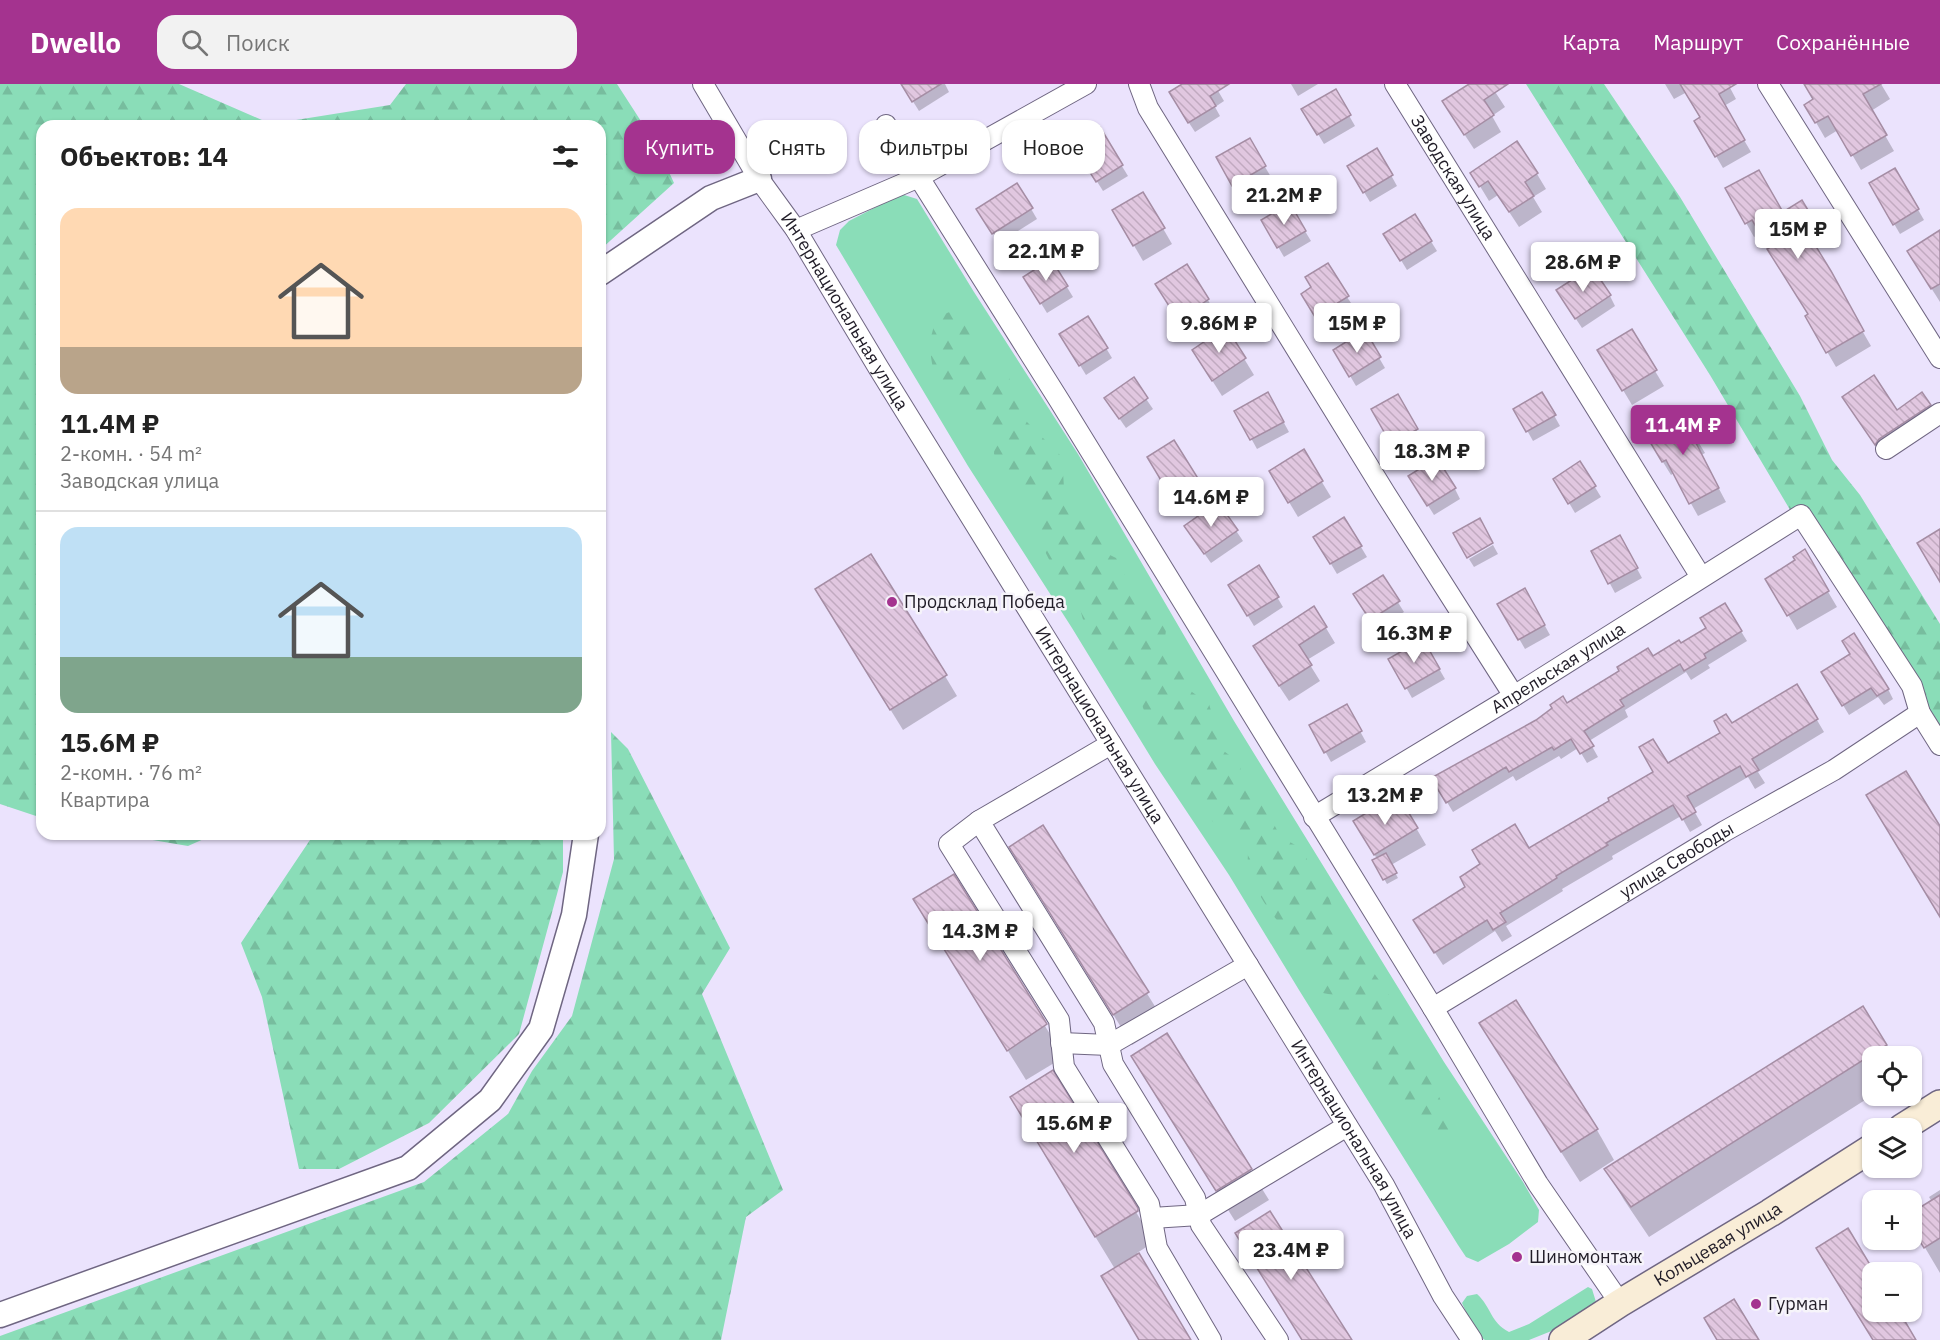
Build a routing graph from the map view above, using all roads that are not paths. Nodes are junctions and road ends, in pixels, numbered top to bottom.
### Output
1 (703, 84) edge
2 (1086, 84) edge
3 (1139, 84) edge
4 (1395, 84) edge
5 (1768, 84) edge
6 (917, 174) edge
7 (919, 177) junction
8 (759, 179) junction
9 (796, 230) junction
10 (606, 269) edge
11 (1940, 358) edge
12 (1940, 413) edge
13 (1886, 448) dead end
14 (1701, 577) junction
15 (1514, 696) junction
16 (1920, 713) junction
17 (1111, 744) junction
18 (1940, 744) edge
19 (1314, 817) junction
20 (979, 821) junction
21 (585, 840) edge
22 (1248, 964) junction
23 (1433, 1008) junction
24 (1061, 1042) junction
25 (1109, 1045) junction
26 (1940, 1104) edge
27 (1918, 1118) edge
28 (1347, 1126) junction
29 (1862, 1154) edge
30 (1199, 1215) junction
31 (1152, 1218) junction
32 (1620, 1303) junction
33 (0, 1315) edge
34 (1211, 1340) edge
35 (1278, 1340) edge
36 (1472, 1340) edge
37 (1563, 1340) edge

1 - 8 street, Интернациональная улица
2 - 7 street
3 - 15 street
4 - 14 street, Заводская улица
5 - 11 street
6 - 7 street
7 - 9 street
7 - 19 street
8 - 9 street, Интернациональная улица
8 - 10 street
9 - 17 street, Интернациональная улица
12 - 13 street
14 - 15 street, Апрельская улица
14 - 16 street, Апрельская улица
15 - 19 street, Апрельская улица
16 - 18 street
16 - 23 street, улица Свободы
17 - 20 street
17 - 22 street, Интернациональная улица
19 - 23 street
20 - 24 street
20 - 25 street
21 - 33 street
22 - 25 street
22 - 28 street, Интернациональная улица
23 - 32 street
24 - 25 street
24 - 31 street
25 - 30 street
26 - 27 main road
28 - 30 street
28 - 36 street, Интернациональная улица
29 - 32 main road, Кольцевая улица
30 - 31 street
30 - 35 street
31 - 34 street
32 - 37 main road, Кольцевая улица

